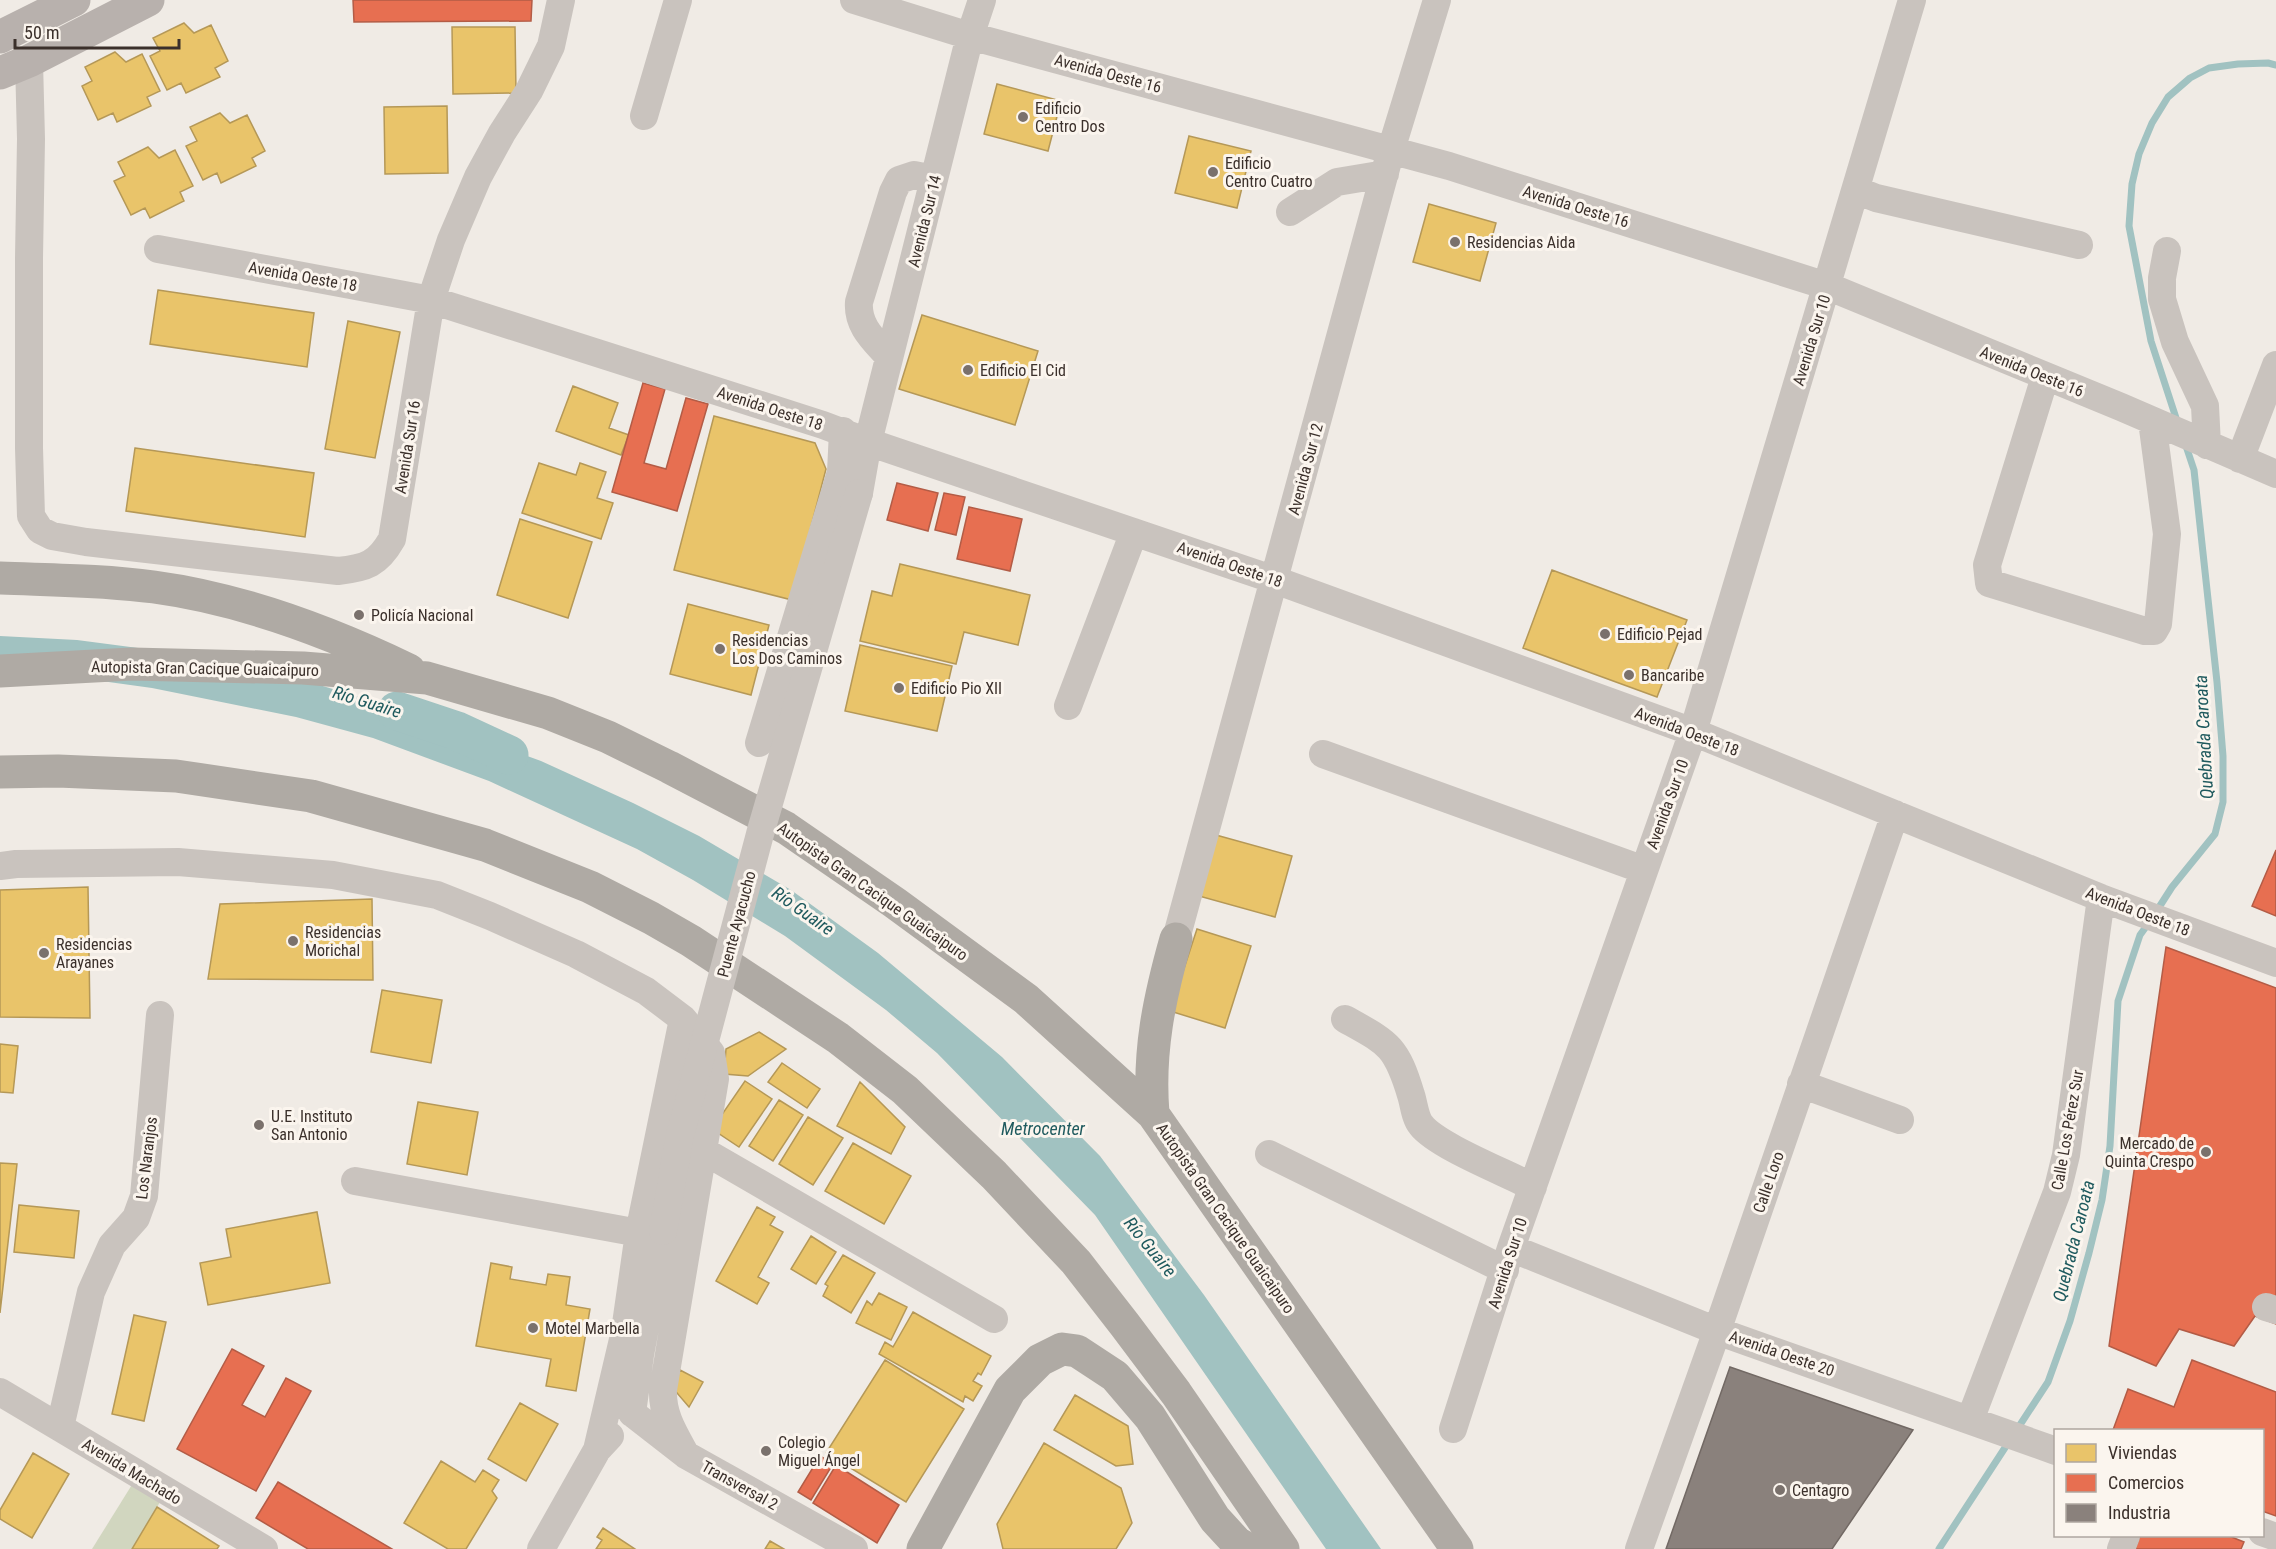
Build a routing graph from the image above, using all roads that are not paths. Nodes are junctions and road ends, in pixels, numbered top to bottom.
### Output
1 (74, 0) edge
2 (148, 0) edge
3 (561, 0) edge
4 (678, 0) edge
5 (854, 0) edge
6 (982, 0) edge
7 (1437, 0) edge
8 (1912, 0) edge
9 (2, 30) edge
10 (970, 36) junction
11 (15, 67) edge
12 (644, 116) dead end
13 (1388, 162) junction
14 (934, 179) junction
15 (1856, 190) junction
16 (1290, 212) dead end
17 (2079, 245) dead end
18 (158, 249) dead end
19 (2167, 251) dead end
20 (1827, 286) junction
21 (431, 300) junction
22 (889, 357) junction
23 (2276, 365) edge
24 (2045, 377) junction
25 (2154, 422) junction
26 (856, 437) junction
27 (2205, 444) junction
28 (2240, 459) junction
29 (2276, 474) edge
30 (1134, 532) junction
31 (0, 578) edge
32 (1275, 580) junction
33 (0, 671) edge
34 (427, 678) junction
35 (1068, 706) dead end
36 (1693, 732) junction
37 (759, 743) dead end
38 (1323, 754) dead end
39 (0, 772) edge
40 (1895, 814) junction
41 (0, 866) edge
42 (1644, 870) junction
43 (2114, 903) junction
44 (1176, 939) joint
45 (2276, 963) edge
46 (160, 1015) dead end
47 (683, 1019) junction
48 (1345, 1019) dead end
49 (1801, 1084) junction
50 (1153, 1114) junction
51 (1900, 1120) dead end
52 (660, 1133) junction
53 (702, 1150) junction
54 (1269, 1154) dead end
55 (355, 1181) dead end
56 (1533, 1187) junction
57 (651, 1232) junction
58 (1508, 1259) junction
59 (994, 1319) dead end
60 (1718, 1330) junction
61 (0, 1392) edge
62 (632, 1413) junction
63 (1970, 1420) junction
64 (60, 1427) junction
65 (1453, 1430) dead end
66 (2047, 1448) edge
67 (597, 1450) junction
68 (686, 1455) junction
69 (1240, 1547) edge
70 (264, 1549) edge
71 (541, 1549) edge
72 (854, 1549) edge
73 (923, 1549) edge
74 (1283, 1549) edge
75 (1457, 1549) edge
76 (1639, 1549) edge

1 - 9 main road
2 - 11 main road
3 - 21 street, Avenida Sur 16
4 - 12 street
5 - 10 street, Avenida Oeste 16
6 - 10 street, Avenida Sur 14
7 - 13 street, Avenida Sur 12
8 - 15 street, Avenida Sur 10
10 - 13 street, Avenida Oeste 16
10 - 14 street, Avenida Sur 14
11 - 21 street, Avenida Sur 16
13 - 16 street
13 - 20 street, Avenida Oeste 16
13 - 32 street, Avenida Sur 12
14 - 22 street, Avenida Sur 14
14 - 22 street
15 - 17 street
15 - 20 street, Avenida Sur 10
18 - 21 street, Avenida Oeste 18
19 - 27 street
20 - 24 street, Avenida Oeste 16
20 - 36 street, Avenida Sur 10
21 - 26 street, Avenida Oeste 18
22 - 26 street, Avenida Sur 14
23 - 28 street
24 - 25 street, Avenida Oeste 16
24 - 25 street
25 - 27 street, Avenida Oeste 16
26 - 30 street, Avenida Oeste 18
26 - 37 street
26 - 57 street, Puente Ayacucho, bridge
27 - 28 street, Avenida Oeste 16
28 - 29 street, Avenida Oeste 16
30 - 32 street, Avenida Oeste 18
30 - 35 street
31 - 34 highway
32 - 36 street, Avenida Oeste 18
32 - 44 street, Avenida Sur 12
33 - 34 highway, Autopista Gran Cacique Guaicaipuro
34 - 50 highway, Autopista Gran Cacique Guaicaipuro
36 - 40 street, Avenida Oeste 18
36 - 42 street, Avenida Sur 10
38 - 42 street
39 - 74 highway
40 - 43 street, Avenida Oeste 18
40 - 49 street, Calle Loro
41 - 47 street
42 - 56 street, Avenida Sur 10
43 - 45 street, Avenida Oeste 18
43 - 63 street, Calle Los Pérez Sur
44 - 50 highway
46 - 64 street, Los Naranjos
47 - 52 street
47 - 53 street
48 - 56 street
49 - 51 street
49 - 60 street, Calle Loro
50 - 75 highway, Autopista Gran Cacique Guaicaipuro
52 - 53 street
52 - 57 street
53 - 59 street
53 - 68 street
54 - 58 street, Avenida Oeste 20
55 - 57 street
56 - 58 street, Avenida Sur 10
57 - 62 street, Puente Ayacucho
57 - 67 street
58 - 60 street, Avenida Oeste 20
58 - 65 street, Avenida Sur 10
60 - 63 street, Avenida Oeste 20
60 - 76 street, Calle Loro
61 - 64 street, Avenida Machado
62 - 67 street
62 - 68 street, Transversal 2
63 - 66 street, Avenida Oeste 20
64 - 70 street, Avenida Machado
67 - 71 street
68 - 72 street, Transversal 2
69 - 73 highway

